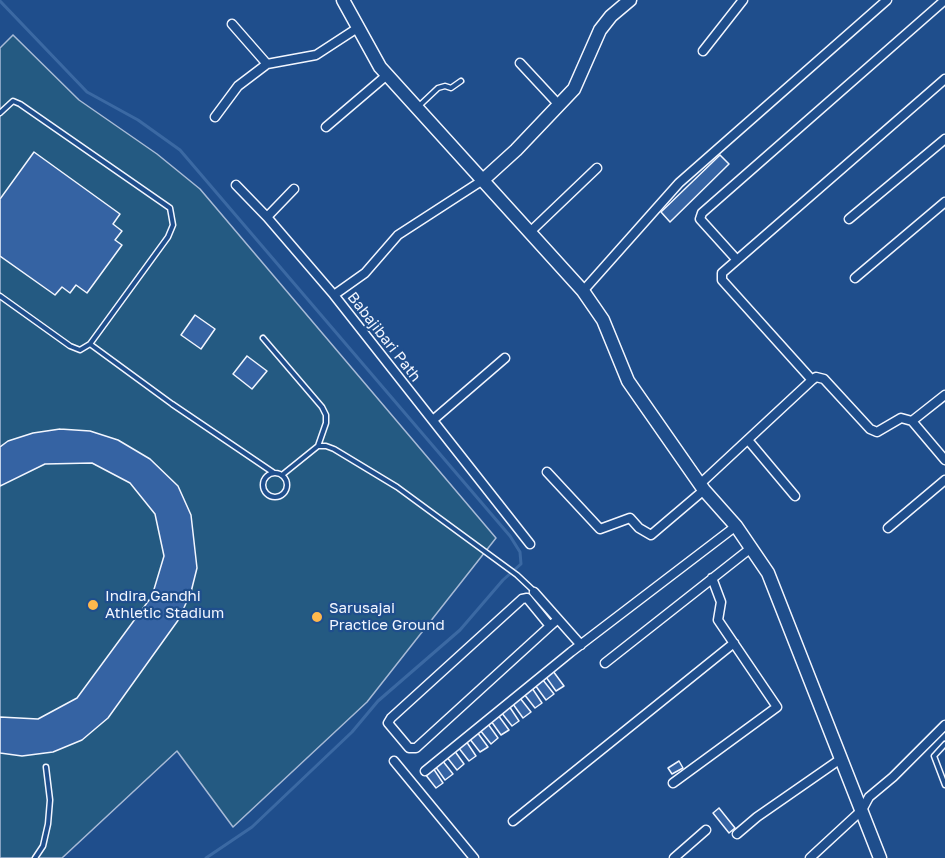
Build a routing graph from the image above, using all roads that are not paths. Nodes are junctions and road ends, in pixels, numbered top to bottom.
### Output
1 (344, 0) edge
2 (630, 0) edge
3 (743, 0) edge
4 (887, 0) edge
5 (945, 0) edge
6 (232, 24) dead end
7 (359, 27) junction
8 (703, 51) dead end
9 (520, 63) dead end
10 (267, 64) junction
11 (387, 75) junction
12 (945, 79) edge
13 (461, 81) dead end
14 (559, 105) junction
15 (417, 108) junction
16 (0, 113) edge
17 (215, 117) dead end
18 (326, 127) dead end
19 (945, 139) edge
20 (597, 168) dead end
21 (483, 180) junction
22 (236, 185) dead end
23 (294, 189) dead end
24 (945, 202) edge
25 (267, 217) junction
26 (849, 219) dead end
27 (530, 232) junction
28 (737, 260) junction
29 (855, 278) dead end
30 (583, 291) junction
31 (334, 295) junction
32 (1, 298) edge
33 (263, 338) dead end
34 (90, 344) junction
35 (505, 358) dead end
36 (812, 380) junction
37 (945, 395) edge
38 (433, 420) junction
39 (912, 421) junction
40 (748, 440) junction
41 (318, 446) junction
42 (945, 460) edge
43 (547, 472) dead end
44 (274, 473) junction
45 (282, 475) junction
46 (945, 480) edge
47 (702, 487) junction
48 (795, 496) dead end
49 (736, 526) junction
50 (888, 528) dead end
51 (530, 544) dead end
52 (751, 548) junction
53 (712, 578) junction
54 (534, 592) joint
55 (558, 619) junction
56 (550, 626) junction
57 (734, 643) junction
58 (581, 645) junction
59 (605, 663) dead end
60 (945, 725) edge
61 (945, 744) edge
62 (842, 758) junction
63 (394, 761) dead end
64 (46, 767) dead end
65 (425, 771) dead end
66 (673, 783) dead end
67 (945, 785) edge
68 (862, 810) junction
69 (513, 821) dead end
70 (706, 830) dead end
71 (737, 834) dead end
72 (35, 858) edge
73 (474, 858) edge
74 (674, 858) edge
75 (810, 858) edge
76 (880, 858) edge

1 - 7 street
2 - 14 street
3 - 8 street
4 - 30 street
5 - 28 street
6 - 10 street
7 - 10 street
7 - 11 street
9 - 14 street
10 - 17 street
11 - 15 street
11 - 18 street
12 - 28 street
13 - 15 lane
14 - 21 street
15 - 21 street
16 - 34 lane
19 - 26 street
20 - 27 street
21 - 27 street
21 - 31 street, Babajibari Path
22 - 25 street
23 - 25 street
24 - 29 street
25 - 31 street
27 - 30 street
28 - 36 street
30 - 47 street
31 - 38 street, Babajibari Path
32 - 34 lane
33 - 41 lane
34 - 44 lane
35 - 38 street
36 - 39 street
36 - 40 street
37 - 39 street
38 - 51 street, Babajibari Path
39 - 42 street
40 - 47 street
40 - 48 street
41 - 45 lane
41 - 54 lane
43 - 47 street
44 - 45 lane
44 - 45 lane
46 - 50 street
47 - 49 street
49 - 52 street
49 - 58 street
52 - 53 street
52 - 62 street
53 - 57 street
53 - 59 street
54 - 55 street
55 - 56 street
55 - 58 street
56 - 56 street
57 - 66 street
57 - 69 street
58 - 65 street
60 - 68 street
61 - 67 lane
62 - 68 street
62 - 71 street
63 - 73 street
64 - 72 lane
68 - 75 street
68 - 76 street
70 - 74 street

